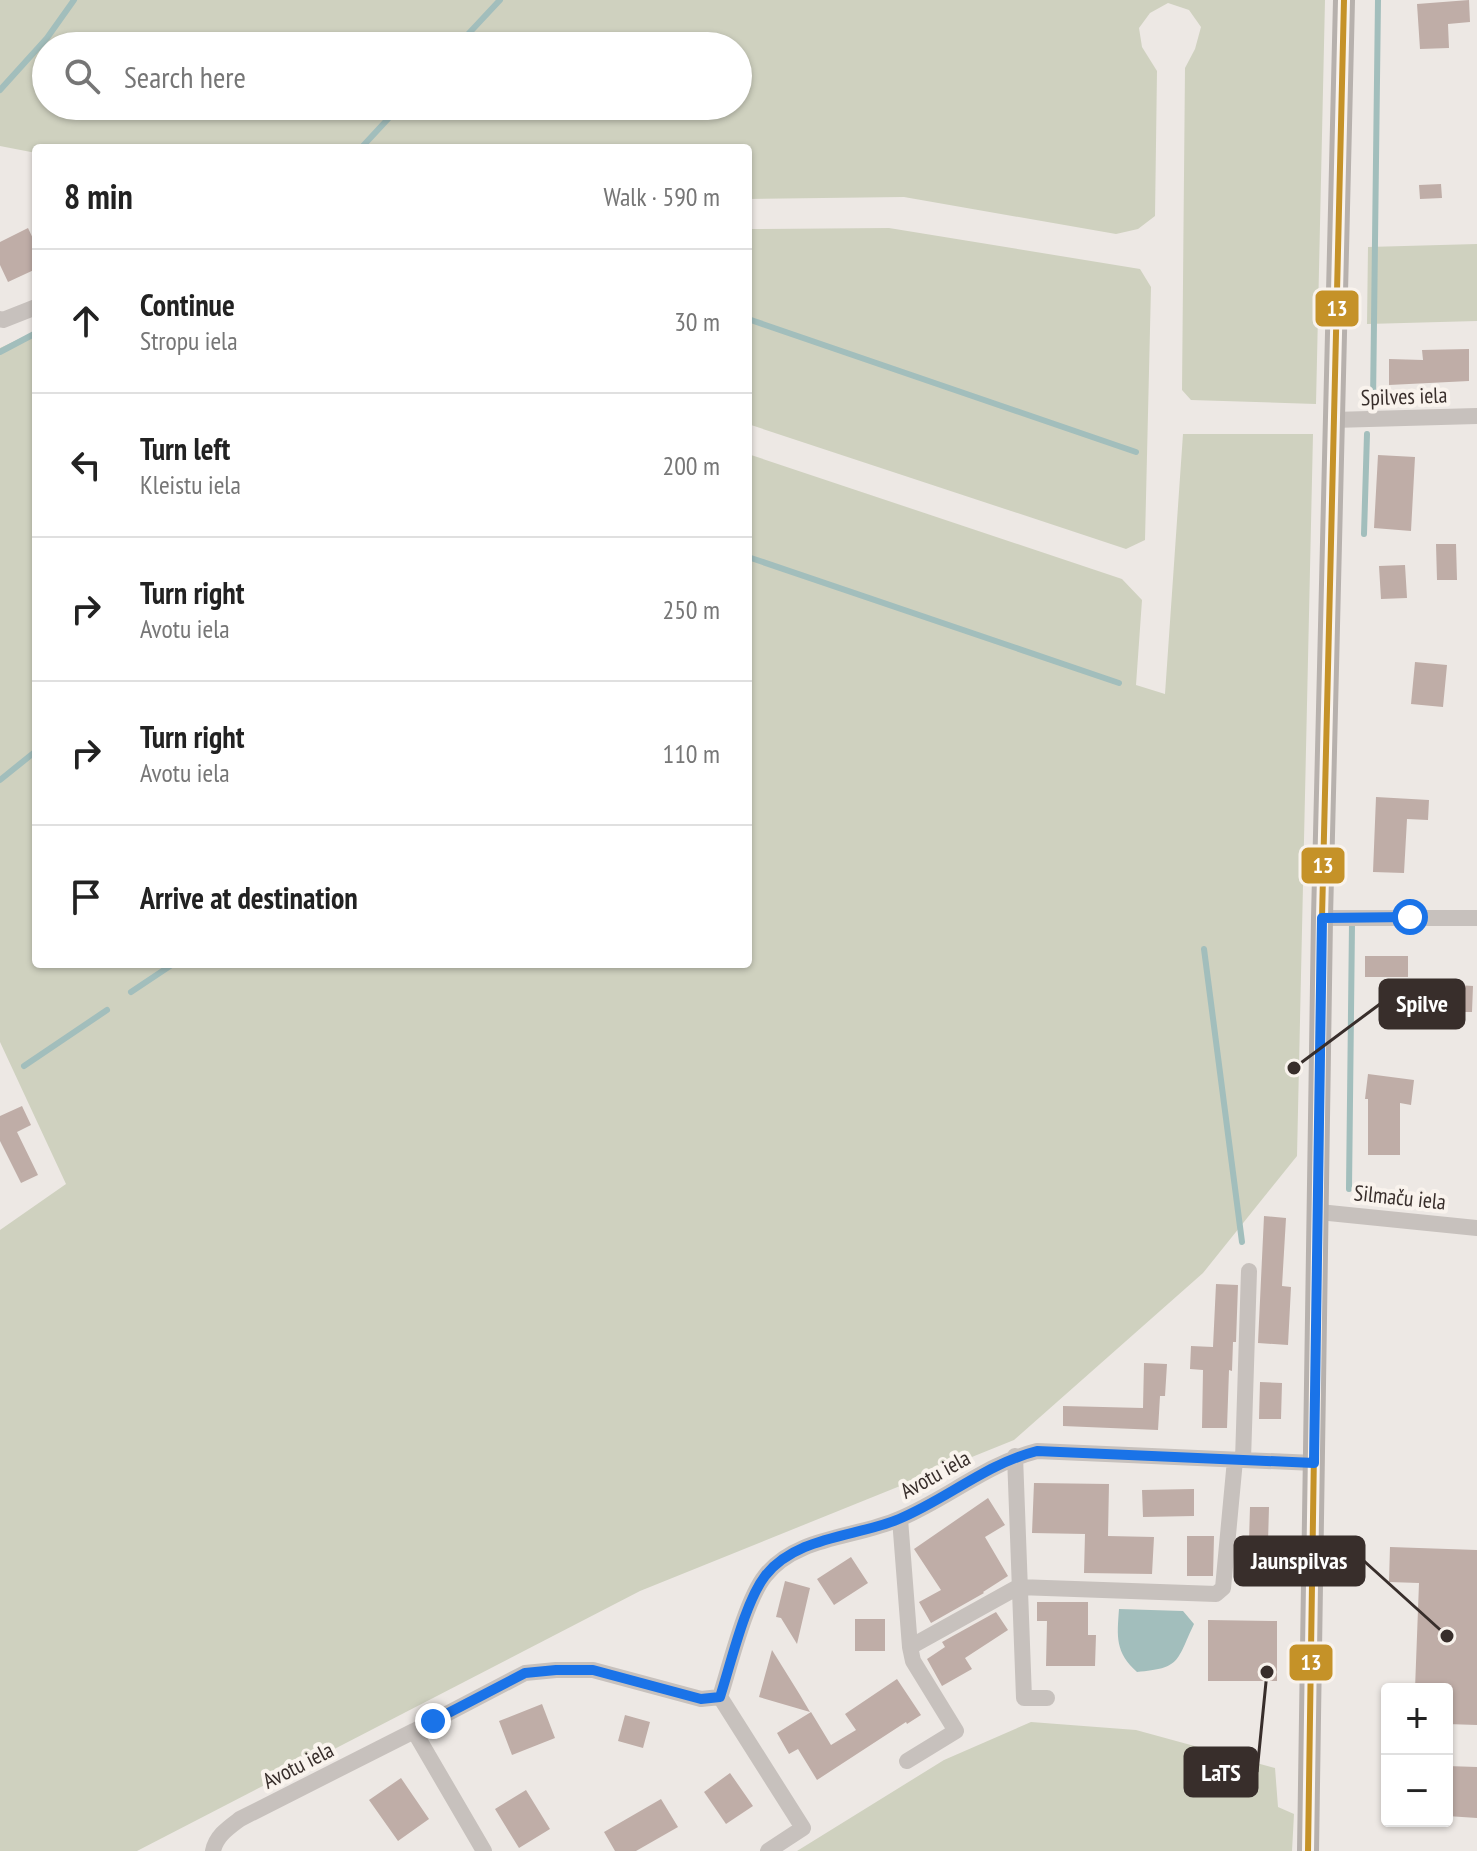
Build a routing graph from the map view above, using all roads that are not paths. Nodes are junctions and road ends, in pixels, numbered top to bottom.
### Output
1 (1344, 0) edge
2 (32, 309) edge
3 (0, 319) edge
4 (1477, 416) edge
5 (1333, 420) junction
6 (1322, 918) junction
7 (1477, 918) edge
8 (1319, 1212) junction
9 (1477, 1228) edge
10 (1249, 1271) dead end
11 (1015, 1456) junction
12 (1239, 1460) junction
13 (1314, 1463) junction
14 (900, 1519) junction
15 (1018, 1587) junction
16 (910, 1647) junction
17 (720, 1697) junction
18 (1047, 1698) dead end
19 (414, 1731) junction
20 (907, 1761) dead end
21 (213, 1851) edge
22 (484, 1851) edge
23 (768, 1851) edge
24 (1308, 1851) edge

1 - 5 street
2 - 3 street
4 - 5 street, Spilves iela
5 - 6 street
6 - 7 street
6 - 8 street
8 - 9 street, Silmaču iela
8 - 13 street
10 - 12 street
11 - 12 street, Avotu iela
11 - 14 street, Avotu iela
11 - 15 street
12 - 13 street, Avotu iela
12 - 15 street
13 - 24 street
14 - 16 street
14 - 17 street, Avotu iela
15 - 16 street
15 - 18 street
16 - 20 street
17 - 19 street, Avotu iela
17 - 23 street
19 - 21 street, Avotu iela
19 - 22 street

